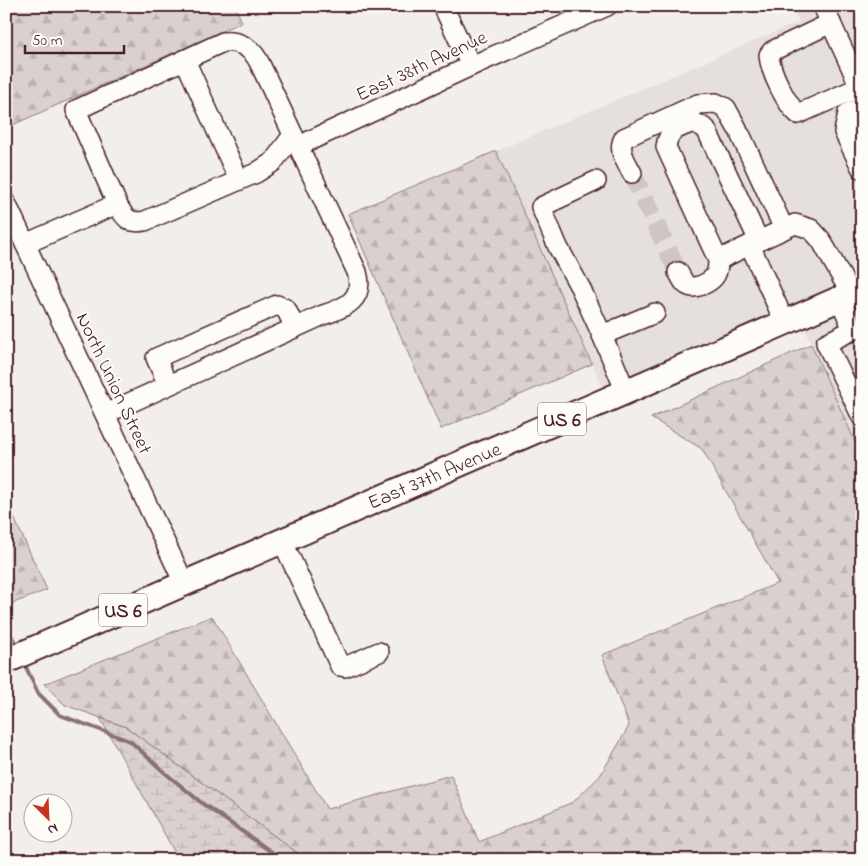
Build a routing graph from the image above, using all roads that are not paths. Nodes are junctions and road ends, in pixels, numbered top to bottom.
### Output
1 (443, 6) edge
2 (607, 6) edge
3 (827, 15) edge
4 (854, 55) edge
5 (185, 60) junction
6 (471, 66) junction
7 (861, 89) edge
8 (862, 107) edge
9 (649, 126) junction
10 (301, 138) junction
11 (666, 147) junction
12 (862, 169) edge
13 (632, 173) tunnel mouth
14 (239, 180) junction
15 (596, 181) dead end
16 (6, 203) edge
17 (117, 204) junction
18 (784, 230) junction
19 (755, 242) junction
20 (25, 244) junction
21 (718, 260) junction
22 (678, 272) tunnel mouth
23 (851, 294) edge
24 (655, 313) dead end
25 (785, 322) junction
26 (295, 328) junction
27 (602, 335) junction
28 (168, 385) junction
29 (626, 392) junction
30 (105, 414) junction
31 (862, 418) edge
32 (282, 540) junction
33 (184, 583) junction
34 (379, 652) dead end
35 (6, 661) edge

1 - 6 street
2 - 6 street, East 38th Avenue
3 - 4 street
3 - 7 street
4 - 7 street
5 - 10 street
5 - 14 street
5 - 17 street
6 - 10 street, East 38th Avenue
8 - 12 street
9 - 11 street
9 - 13 street
9 - 18 street
10 - 14 street
10 - 26 street
11 - 19 street
11 - 21 street
14 - 17 street
15 - 27 street
16 - 20 street, North Union Street
17 - 20 street
18 - 19 street
18 - 23 street
19 - 21 street
19 - 25 street
20 - 30 street, North Union Street
21 - 22 street
23 - 25 main road, East 37th Avenue / US 6
23 - 31 street
24 - 27 street
25 - 29 main road, East 37th Avenue / US 6
26 - 28 street
26 - 28 street
27 - 29 street
28 - 30 street
29 - 32 main road, East 37th Avenue / US 6
30 - 33 street, North Union Street
32 - 33 main road, East 37th Avenue / US 6
32 - 34 street
33 - 35 main road, East 37th Avenue / US 6

